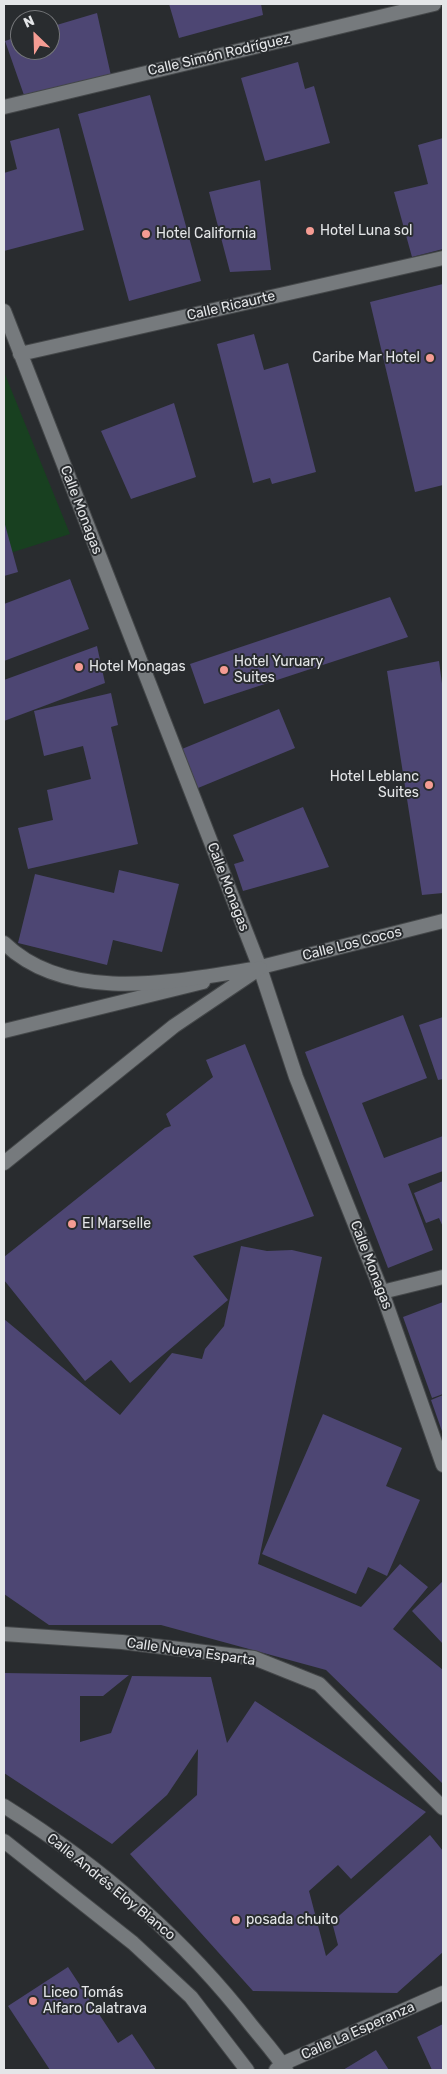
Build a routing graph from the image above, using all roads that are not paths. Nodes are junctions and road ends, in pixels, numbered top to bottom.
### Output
1 (434, 4) edge
2 (4, 107) edge
3 (443, 258) edge
4 (4, 311) edge
5 (20, 354) junction
6 (443, 921) edge
7 (4, 942) edge
8 (260, 968) junction
9 (4, 1031) edge
10 (4, 1163) edge
11 (443, 1277) edge
12 (382, 1292) junction
13 (443, 1465) edge
14 (4, 1634) edge
15 (4, 1806) edge
16 (443, 1808) edge
17 (4, 1841) edge
18 (443, 1993) edge
19 (281, 2068) edge
20 (247, 2070) edge

1 - 2 street, Calle Simón Rodríguez
3 - 5 street, Calle Ricaurte
4 - 5 street, Calle Monagas
5 - 8 street, Calle Monagas
6 - 8 street, Calle Los Cocos
7 - 8 street
8 - 9 street
8 - 10 street
8 - 12 street, Calle Monagas
11 - 12 street
12 - 13 street, Calle Monagas
14 - 16 street, Calle Nueva Esparta
15 - 19 street, Calle Andrés Eloy Blanco
17 - 20 street
18 - 19 street, Calle La Esperanza

